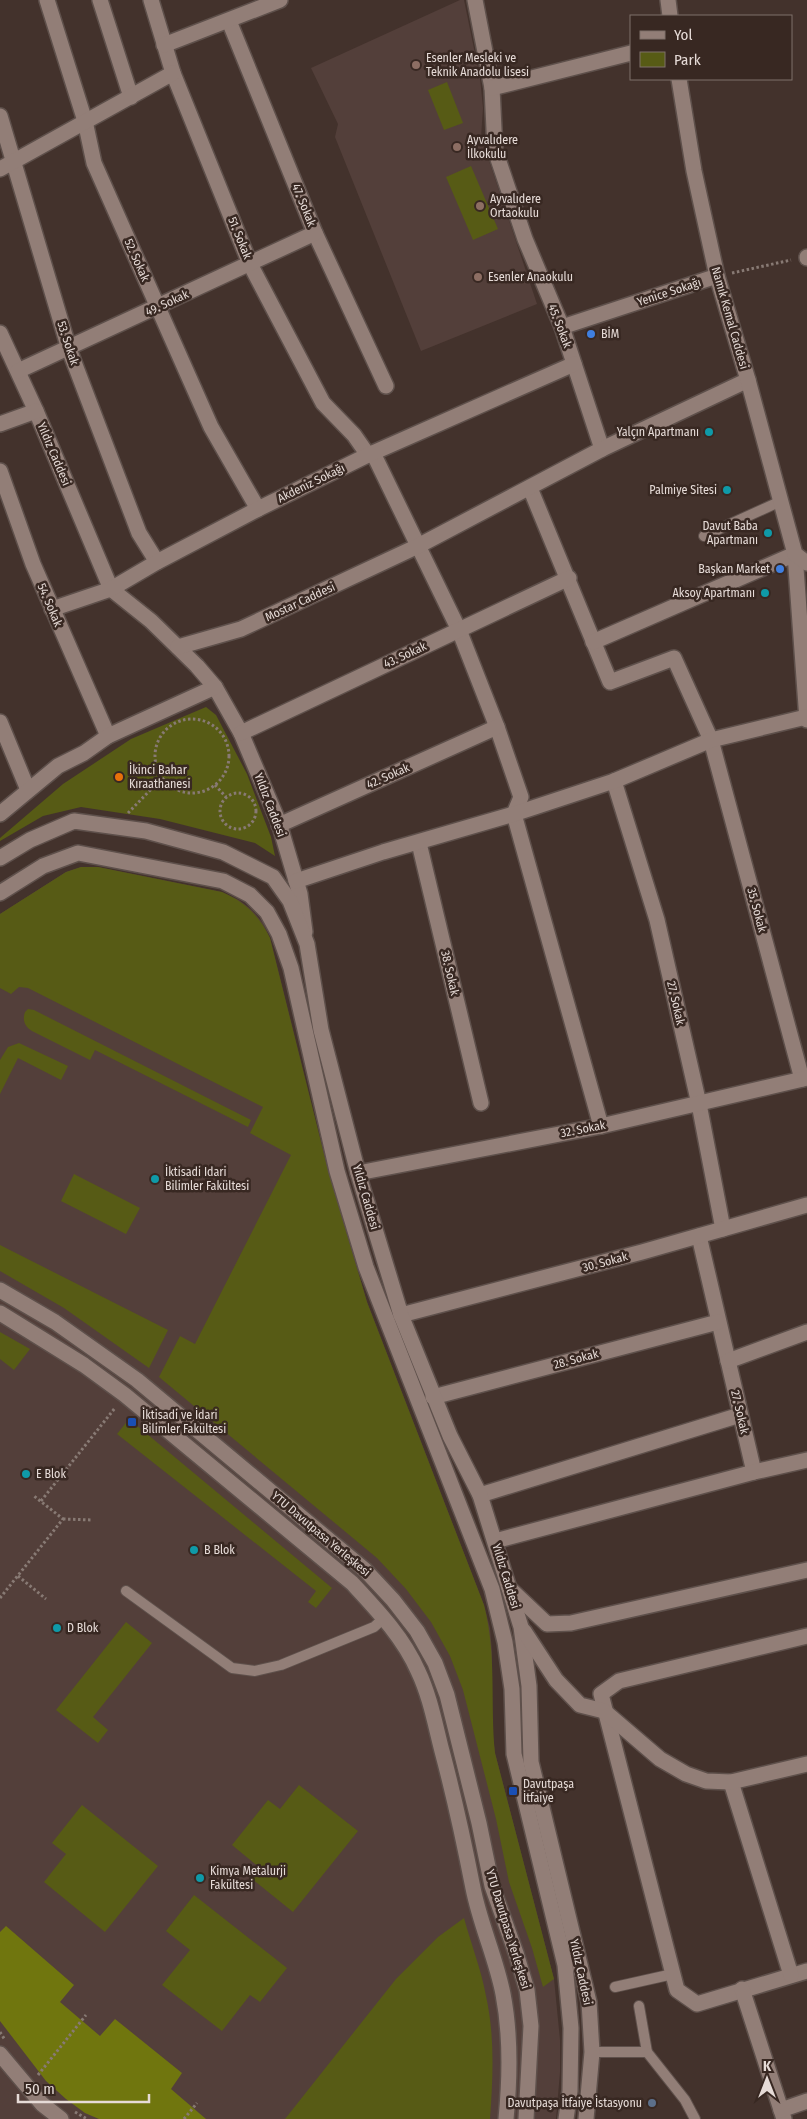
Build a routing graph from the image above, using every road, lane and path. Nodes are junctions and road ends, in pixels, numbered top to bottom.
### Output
1 (47, 0) edge
2 (100, 0) edge
3 (150, 0) edge
4 (280, 0) edge
5 (475, 0) edge
6 (668, 0) edge
7 (670, 15) edge
8 (229, 21) junction
9 (164, 45) junction
10 (630, 53) edge
11 (173, 73) junction
12 (679, 80) edge
13 (492, 88) junction
14 (131, 97) junction
15 (0, 116) edge
16 (85, 121) junction
17 (14, 161) junction
18 (0, 169) edge
19 (315, 233) junction
20 (807, 257) edge
21 (250, 264) junction
22 (717, 276) junction
23 (158, 307) junction
24 (562, 326) junction
25 (0, 332) edge
26 (69, 349) junction
27 (574, 364) junction
28 (18, 371) junction
29 (748, 380) junction
30 (386, 386) dead end
31 (36, 410) junction
32 (0, 424) edge
33 (602, 449) junction
34 (370, 454) junction
35 (0, 471) edge
36 (530, 488) junction
37 (781, 501) junction
38 (258, 508) junction
39 (704, 536) dead end
40 (418, 546) junction
41 (801, 559) edge
42 (157, 562) junction
43 (569, 578) junction
44 (111, 589) junction
45 (52, 609) junction
46 (459, 630) junction
47 (593, 642) junction
48 (178, 647) junction
49 (215, 687) junction
50 (806, 719) edge
51 (0, 722) edge
52 (497, 727) junction
53 (241, 733) junction
54 (108, 736) junction
55 (711, 740) junction
56 (162, 778) junction
57 (614, 781) junction
58 (215, 785) junction
59 (28, 790) junction
60 (226, 797) junction
61 (0, 814) edge
62 (514, 814) junction
63 (279, 825) junction
64 (126, 828) junction
65 (419, 843) junction
66 (0, 858) edge
67 (296, 880) junction
68 (0, 893) edge
69 (307, 944) junction
70 (805, 1079) edge
71 (481, 1103) dead end
72 (699, 1104) junction
73 (601, 1126) junction
74 (358, 1173) junction
75 (807, 1205) edge
76 (723, 1229) junction
77 (699, 1236) junction
78 (0, 1290) edge
79 (0, 1313) edge
80 (401, 1316) junction
81 (718, 1322) junction
82 (807, 1332) edge
83 (728, 1361) junction
84 (434, 1397) junction
85 (118, 1405) dead end
86 (740, 1415) junction
87 (807, 1460) edge
88 (754, 1472) junction
89 (480, 1495) junction
90 (34, 1496) dead end
91 (41, 1501) junction
92 (63, 1519) junction
93 (92, 1520) dead end
94 (495, 1541) junction
95 (807, 1570) edge
96 (18, 1576) junction
97 (509, 1588) junction
98 (126, 1592) dead end
99 (0, 1598) edge
100 (46, 1599) dead end
101 (384, 1618) junction
102 (521, 1627) junction
103 (807, 1636) edge
104 (604, 1712) junction
105 (807, 1764) edge
106 (731, 1782) junction
107 (807, 1971) edge
108 (673, 1974) junction
109 (791, 1975) junction
110 (616, 1987) dead end
111 (742, 1989) junction
112 (639, 2006) dead end
113 (86, 2015) dead end
114 (592, 2052) junction
115 (647, 2052) junction
116 (0, 2054) edge
117 (36, 2078) dead end
118 (807, 2101) edge
119 (197, 2103) dead end
120 (782, 2115) edge
121 (61, 2119) edge
122 (184, 2119) edge
123 (506, 2119) edge
124 (526, 2119) edge
125 (566, 2119) edge
126 (586, 2119) edge
127 (695, 2119) edge

1 - 16 street, 52. Sokak
2 - 14 street
3 - 9 street, 51. Sokak
4 - 8 street
5 - 13 street, 45. Sokak
6 - 7 street
8 - 9 street
8 - 19 street, 47. Sokak
9 - 11 street, 51. Sokak
10 - 13 street
11 - 14 street
11 - 21 street, 51. Sokak
12 - 22 street, Namık Kemal Caddesi
13 - 24 street, 45. Sokak
14 - 16 street
15 - 17 street, 53. Sokak
16 - 17 street
16 - 23 street, 52. Sokak
17 - 18 street
17 - 26 street, 53. Sokak
19 - 21 street, 49. Sokak
19 - 30 street, 47. Sokak
20 - 22 path, Yenice Sokağı
21 - 23 street, 49. Sokak
21 - 34 street, 51. Sokak
22 - 24 street, Yenice Sokağı
22 - 29 street, Namık Kemal Caddesi
23 - 26 street, 49. Sokak
23 - 38 street, 52. Sokak
24 - 27 street, 45. Sokak
25 - 28 street, Yıldız Caddesi
26 - 28 street, 49. Sokak
26 - 42 street, 53. Sokak
27 - 33 street, 45. Sokak
27 - 34 street, Akdeniz Sokağı
28 - 31 street, Yıldız Caddesi
29 - 33 street, Mostar Caddesi
29 - 37 street, Namık Kemal Caddesi
31 - 32 street
31 - 44 street, Yıldız Caddesi
33 - 36 street, Mostar Caddesi
34 - 38 street, Akdeniz Sokağı
34 - 40 street, 51. Sokak
35 - 45 street, 54. Sokak
36 - 40 street, Mostar Caddesi
36 - 43 street
37 - 39 lane
37 - 41 street, Namık Kemal Caddesi
38 - 42 street, Akdeniz Sokağı
40 - 46 street, 51. Sokak
40 - 48 street, Mostar Caddesi
41 - 47 street
41 - 50 street, Namık Kemal Caddesi
42 - 44 street, Akdeniz Sokağı
43 - 46 street, 43. Sokak
43 - 47 street
44 - 45 street, Akdeniz Sokağı
44 - 48 street, Yıldız Caddesi
45 - 54 street, 54. Sokak
46 - 52 street, 51. Sokak
46 - 53 street, 43. Sokak
47 - 55 street, 35. Sokak
48 - 49 street, Yıldız Caddesi
49 - 53 street, Yıldız Caddesi
49 - 54 street
50 - 55 street
51 - 59 street
52 - 62 street, 51. Sokak
52 - 63 street, 42. Sokak
53 - 63 street, Yıldız Caddesi
54 - 59 street
55 - 57 street
55 - 70 street, 35. Sokak
56 - 58 path
56 - 58 path
56 - 64 path
57 - 62 street
57 - 72 street, 27. Sokak
58 - 60 path
59 - 61 street
60 - 60 path
62 - 65 street
62 - 73 street
63 - 67 street, Yıldız Caddesi
64 - 66 street
64 - 69 street
65 - 67 street
65 - 71 street, 38. Sokak
67 - 69 street, Yıldız Caddesi
68 - 125 street, Yıldız Caddesi
69 - 74 street, Yıldız Caddesi
70 - 72 street, 32. Sokak
72 - 73 street, 32. Sokak
72 - 76 street, 27. Sokak
73 - 74 street, 32. Sokak
74 - 80 street, Yıldız Caddesi
75 - 76 street, 30. Sokak
76 - 77 street, 30. Sokak
77 - 80 street, 30. Sokak
77 - 81 street, 27. Sokak
78 - 124 street, YTU Davutpasa Yerleşkesi
79 - 101 street, YTU Davutpasa Yerleşkesi
80 - 84 street, Yıldız Caddesi
81 - 83 street, 27. Sokak
81 - 84 street, 28. Sokak
82 - 83 street
83 - 86 street, 27. Sokak
84 - 89 street, Yıldız Caddesi
85 - 91 path
86 - 88 street, 27. Sokak
86 - 89 street
87 - 88 street
88 - 94 street
89 - 94 street, Yıldız Caddesi
90 - 91 path
91 - 92 path
92 - 93 path
92 - 96 path
94 - 97 street, Yıldız Caddesi
95 - 97 street
96 - 99 path
96 - 100 path
97 - 102 street, Yıldız Caddesi
98 - 101 lane
101 - 123 street, YTU Davutpasa Yerleşkesi
102 - 104 street
102 - 114 street, Yıldız Caddesi
103 - 104 street
104 - 106 street
104 - 108 street
105 - 106 street
106 - 109 street
107 - 109 street
108 - 110 lane
108 - 111 street
109 - 111 street
111 - 120 street
112 - 115 lane
113 - 117 path
114 - 115 lane
114 - 126 street, Yıldız Caddesi
115 - 127 lane
116 - 121 street
118 - 120 street
119 - 122 path

